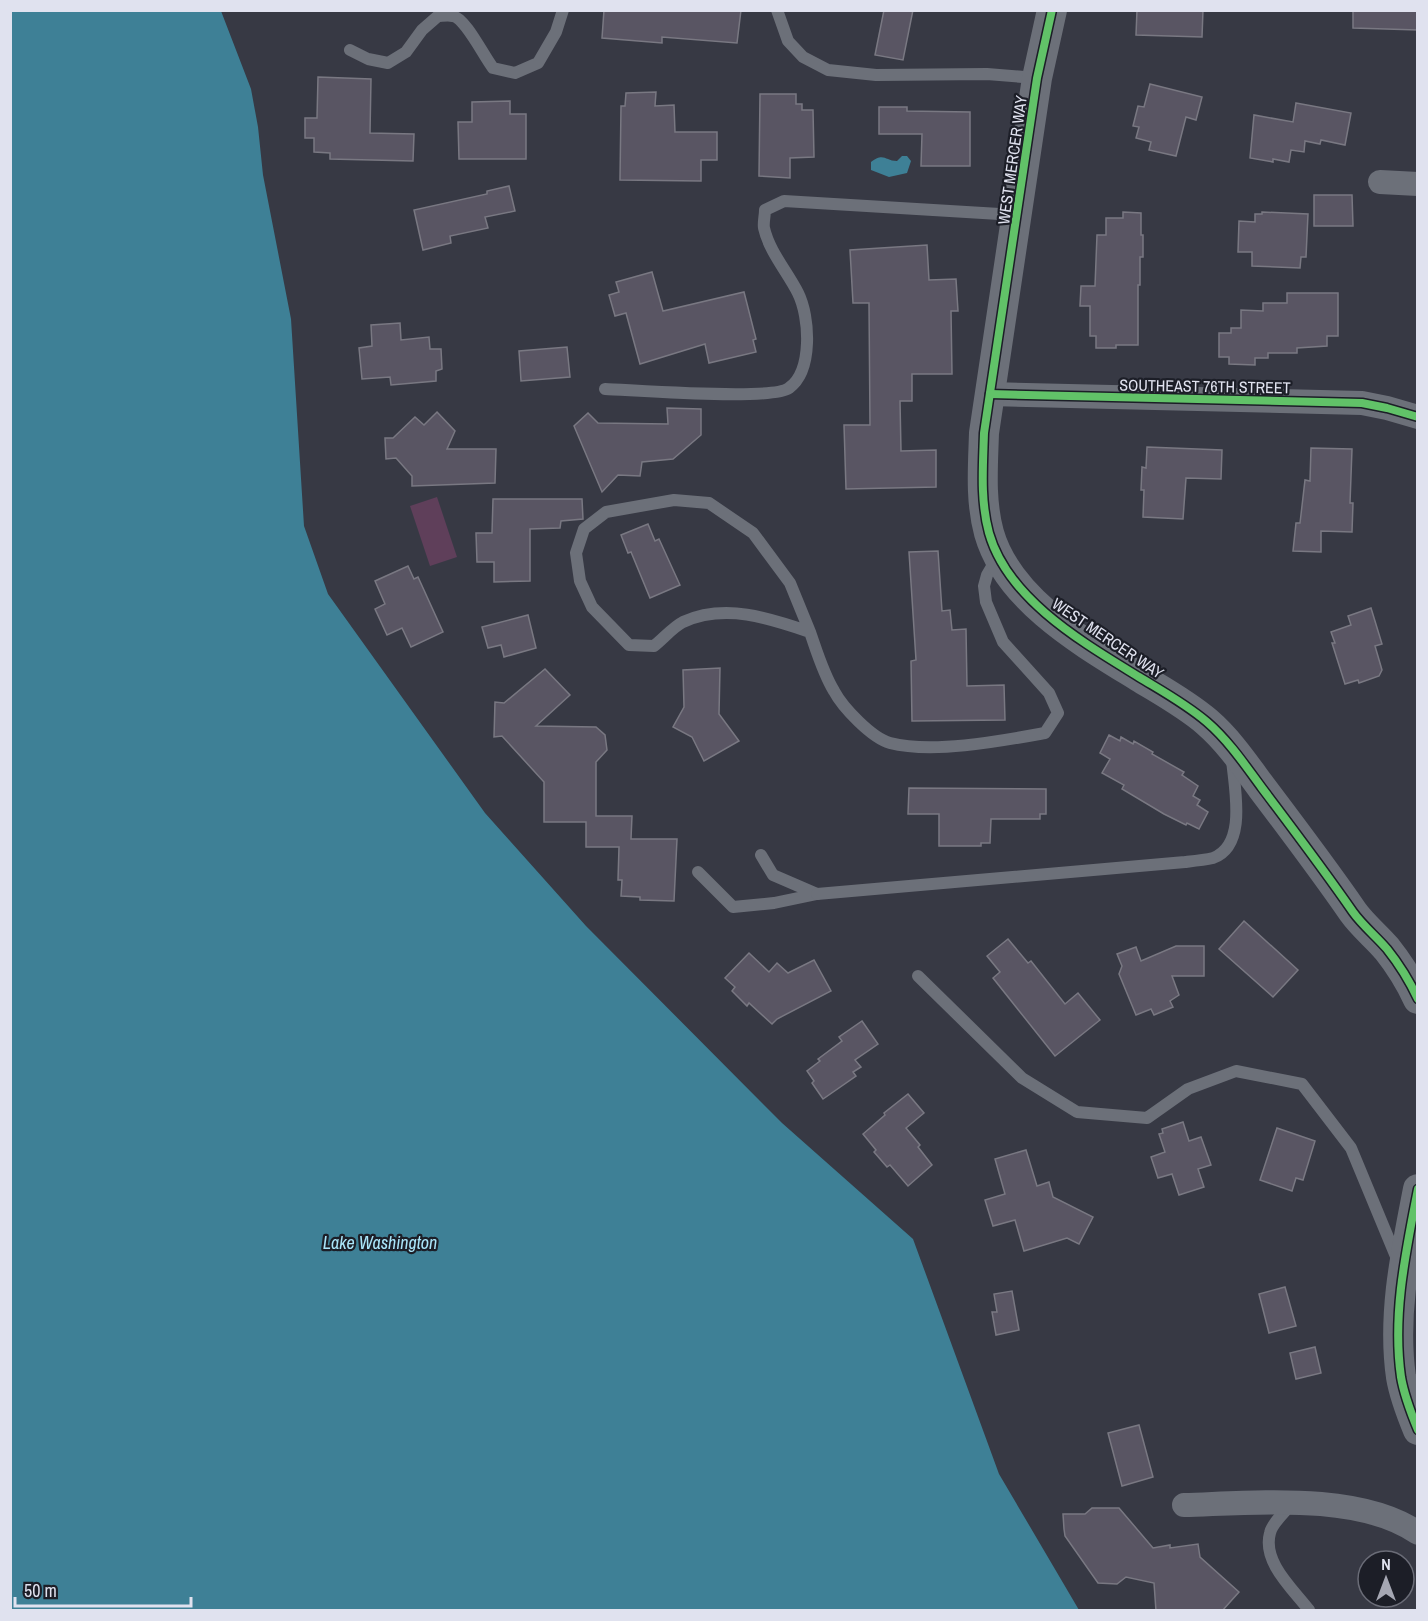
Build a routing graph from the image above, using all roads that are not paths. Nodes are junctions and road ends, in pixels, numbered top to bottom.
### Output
1 (563, 10) edge
2 (777, 10) edge
3 (1052, 10) edge
4 (350, 50) dead end
5 (1037, 78) junction
6 (1380, 182) dead end
7 (1418, 184) edge
8 (1017, 215) junction
9 (605, 389) dead end
10 (990, 394) junction
11 (1418, 417) edge
12 (999, 556) junction
13 (810, 632) junction
14 (1231, 746) junction
15 (761, 855) dead end
16 (698, 872) dead end
17 (817, 894) junction
18 (918, 976) dead end
19 (1418, 999) edge
20 (1418, 1189) edge
21 (1403, 1272) junction
22 (1418, 1430) edge
23 (1292, 1503) junction
24 (1184, 1505) dead end
25 (1418, 1533) edge
26 (1309, 1611) edge

1 - 4 lane
2 - 5 lane
3 - 5 street, WEST MERCER WAY
5 - 8 street, WEST MERCER WAY
6 - 7 street
8 - 9 lane
8 - 10 street, WEST MERCER WAY
10 - 11 street, SOUTHEAST 76TH STREET
10 - 12 street, WEST MERCER WAY
12 - 13 lane
12 - 14 street, WEST MERCER WAY
13 - 13 lane
14 - 17 lane
14 - 19 street, WEST MERCER WAY
15 - 17 lane
16 - 17 lane
18 - 21 lane
20 - 21 street
21 - 22 street
23 - 24 street
23 - 25 street
23 - 26 lane

